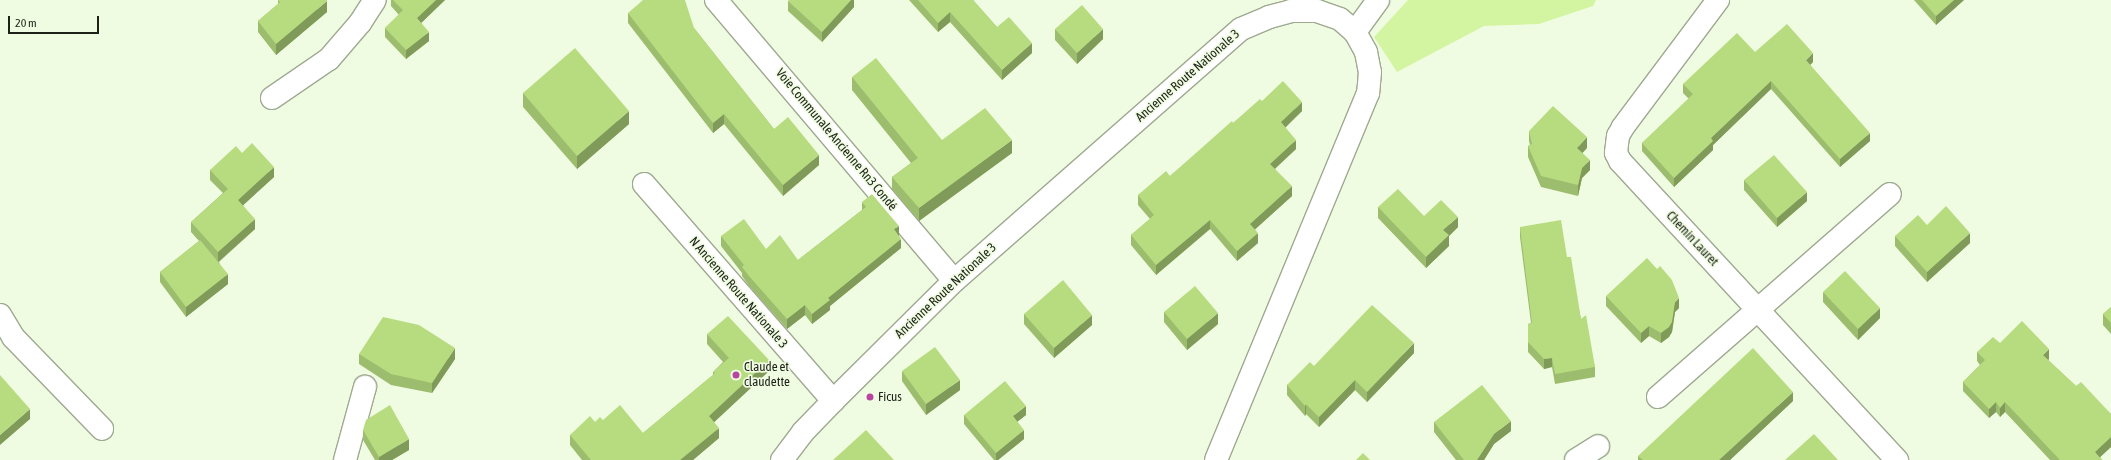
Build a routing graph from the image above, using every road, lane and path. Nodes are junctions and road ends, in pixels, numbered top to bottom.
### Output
1 (375, 0) edge
2 (716, 0) edge
3 (1378, 0) edge
4 (1718, 0) edge
5 (1355, 32) junction
6 (272, 98) dead end
7 (644, 184) dead end
8 (1890, 194) dead end
9 (954, 281) junction
10 (1758, 310) junction
11 (0, 315) edge
12 (366, 387) dead end
13 (1658, 397) dead end
14 (833, 400) junction
15 (102, 429) dead end
16 (1598, 446) dead end
17 (345, 460) edge
18 (782, 460) edge
19 (1216, 460) edge
20 (1576, 460) edge
21 (1897, 460) edge

1 - 6 street
2 - 9 street, Voie Communale Ancienne Rn3 Condé
3 - 5 street
4 - 10 street, Chemin Lauret
5 - 9 street, Ancienne Route Nationale 3
5 - 19 street, Ancienne Route Nationale 3
7 - 14 street, N Ancienne Route Nationale 3
8 - 10 street
9 - 14 street, Ancienne Route Nationale 3
10 - 13 street
10 - 21 street, Chemin Lauret
11 - 15 street
12 - 17 street
14 - 18 street, Ancienne Route Nationale 3
16 - 20 street

